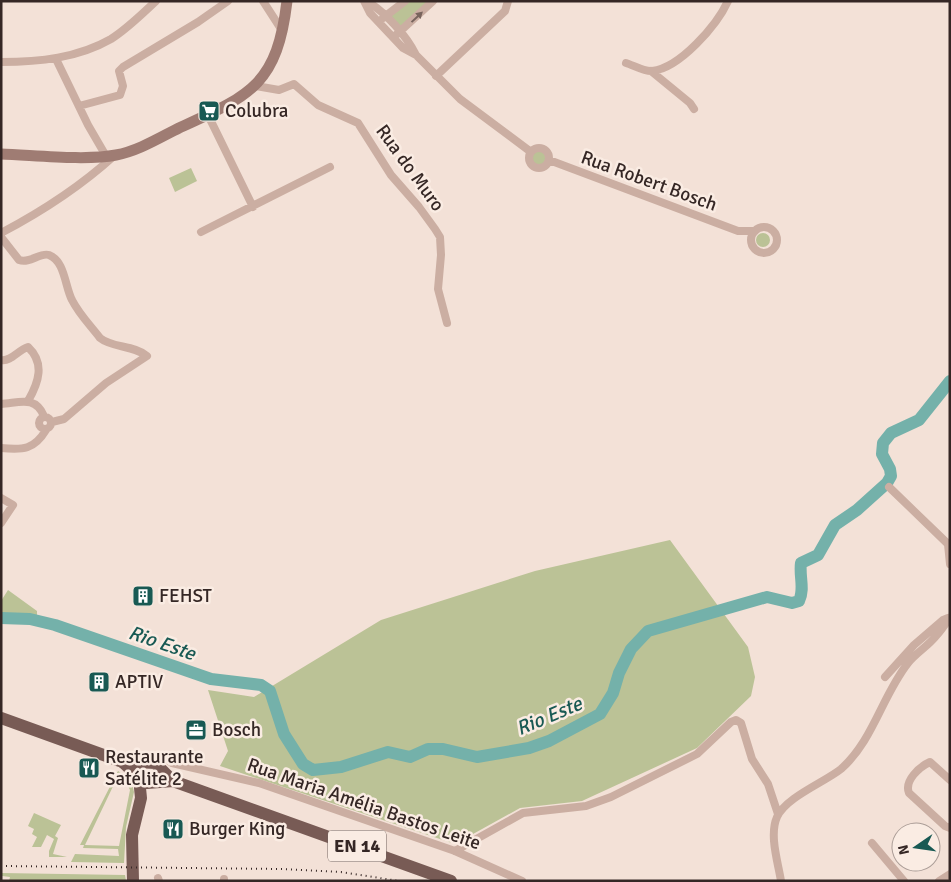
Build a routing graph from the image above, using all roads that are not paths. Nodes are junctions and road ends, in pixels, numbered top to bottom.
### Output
1 (156, 1) edge
2 (228, 1) edge
3 (263, 1) edge
4 (287, 1) edge
5 (365, 1) edge
6 (405, 1) edge
7 (434, 1) edge
8 (508, 1) edge
9 (728, 1) edge
10 (385, 16) junction
11 (380, 23) junction
12 (283, 32) junction
13 (400, 32) junction
14 (392, 36) junction
15 (416, 55) junction
16 (56, 59) junction
17 (1, 62) edge
18 (626, 63) dead end
19 (651, 71) junction
20 (436, 76) junction
21 (256, 86) junction
22 (79, 106) junction
23 (694, 109) dead end
24 (208, 115) junction
25 (530, 152) junction
26 (1, 154) edge
27 (109, 158) junction
28 (549, 160) junction
29 (330, 167) dead end
30 (253, 206) junction
31 (738, 231) junction
32 (755, 231) junction
33 (201, 232) dead end
34 (1, 233) edge
35 (1, 237) edge
36 (752, 244) junction
37 (447, 323) dead end
38 (1, 360) edge
39 (28, 400) junction
40 (1, 404) edge
41 (44, 416) junction
42 (52, 422) junction
43 (46, 430) junction
44 (1, 448) edge
45 (889, 487) dead end
46 (1, 498) edge
47 (1, 523) edge
48 (950, 564) edge
49 (885, 677) dead end
50 (1, 718) edge
51 (157, 763) junction
52 (128, 765) junction
53 (148, 780) junction
54 (950, 780) edge
55 (173, 781) junction
56 (778, 814) junction
57 (950, 828) edge
58 (872, 843) dead end
59 (455, 850) junction
60 (950, 874) edge
61 (133, 881) edge
62 (451, 881) edge
63 (522, 881) edge
64 (781, 881) edge
65 (904, 881) edge
66 (939, 881) edge

1 - 16 street
2 - 22 street
3 - 12 street
4 - 12 main road
5 - 10 street
5 - 11 street
6 - 10 street
13 -> 7 street
8 - 20 street
9 - 19 street
10 - 11 street
10 - 13 street
11 - 14 street
12 - 21 main road
13 - 14 street
13 - 15 street
14 - 15 street
15 - 20 street
16 - 17 street
16 - 22 street
18 - 19 street
19 - 23 street
20 - 25 street
21 - 24 main road
21 - 37 street, Rua do Muro
22 - 27 street
24 - 27 main road
24 - 30 street
25 - 28 street, Rua Robert Bosch
25 - 28 street, Rua Robert Bosch
26 - 27 main road
27 - 34 street
28 - 31 street, Rua Robert Bosch
29 - 30 street
30 - 33 street
31 - 32 street, Rua Robert Bosch
31 - 36 street, Rua Robert Bosch
32 - 36 street
32 - 36 street, Rua Robert Bosch
35 - 42 street
38 - 39 street
39 - 40 street
39 - 41 street
41 - 42 street
41 - 43 street
42 - 43 street
43 - 44 street
45 - 48 street
46 - 47 street
49 - 56 street
50 - 52 main road
51 - 52 main road
51 - 53 main road
51 - 53 main road
51 - 55 main road, EN 14
51 - 59 street, Rua Maria Amélia Bastos Leite
52 - 53 main road
53 - 55 main road, EN 14
53 - 61 main road
54 - 57 street
55 - 62 main road, EN 14
56 - 59 street
56 - 64 street
58 - 65 street
59 - 63 street, Rua Maria Amélia Bastos Leite
60 - 66 street

